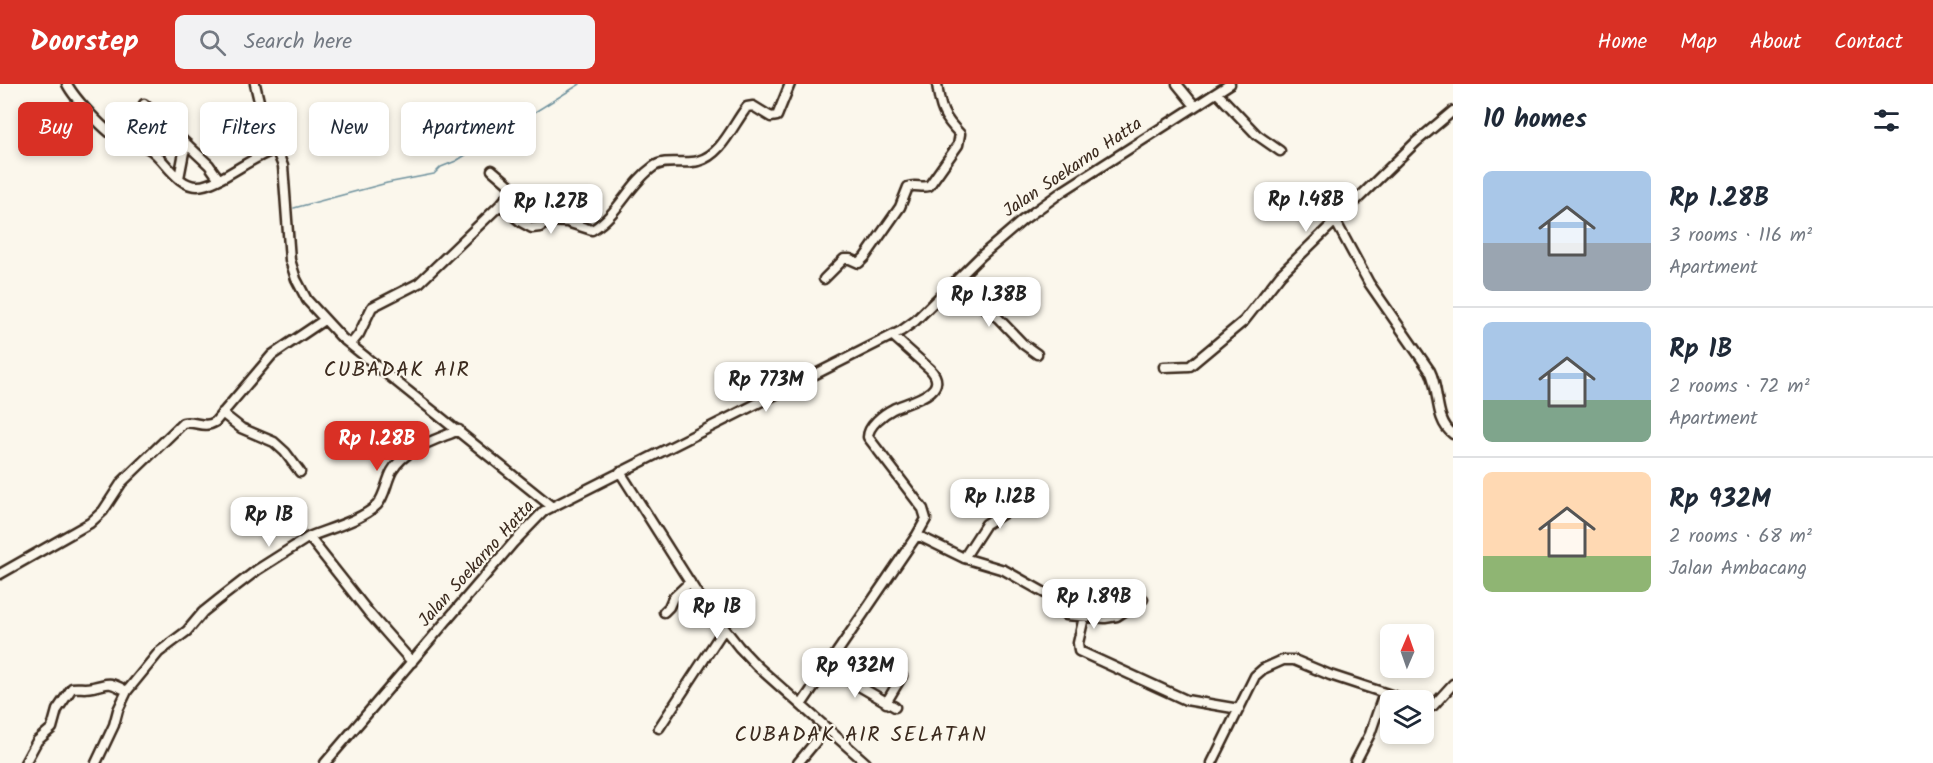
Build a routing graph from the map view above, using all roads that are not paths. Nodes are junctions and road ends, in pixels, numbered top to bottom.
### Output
1 (67, 84) edge
2 (255, 84) edge
3 (790, 84) edge
4 (937, 84) edge
5 (1177, 84) edge
6 (1230, 84) edge
7 (1217, 93) junction
8 (259, 102) edge
9 (1195, 106) junction
10 (1453, 111) edge
11 (188, 145) edge
12 (1280, 151) dead end
13 (183, 156) edge
14 (258, 156) edge
15 (278, 156) edge
16 (492, 170) dead end
17 (179, 178) junction
18 (219, 179) junction
19 (500, 205) junction
20 (1336, 222) junction
21 (824, 279) dead end
22 (953, 285) junction
23 (324, 320) junction
24 (893, 336) junction
25 (351, 344) junction
26 (1037, 354) dead end
27 (1164, 367) dead end
28 (222, 413) junction
29 (459, 430) junction
30 (1453, 434) edge
31 (300, 472) dead end
32 (620, 472) junction
33 (1014, 492) dead end
34 (551, 506) junction
35 (917, 536) junction
36 (309, 537) junction
37 (964, 558) junction
38 (0, 574) edge
39 (690, 582) junction
40 (1143, 599) dead end
41 (664, 612) dead end
42 (1084, 616) junction
43 (724, 629) junction
44 (412, 662) junction
45 (828, 668) junction
46 (902, 676) dead end
47 (1453, 684) edge
48 (127, 691) junction
49 (1380, 692) edge
50 (801, 705) junction
51 (1380, 705) edge
52 (1434, 706) edge
53 (1239, 709) junction
54 (827, 728) junction
55 (659, 729) dead end
56 (25, 763) edge
57 (96, 763) edge
58 (326, 763) edge
59 (798, 763) edge
60 (866, 763) edge
61 (1212, 763) edge
62 (1355, 763) edge

1 - 17 street
2 - 8 street
3 - 19 street
4 - 21 street
5 - 9 street
6 - 7 street, Jalan Soekarno Hatta
7 - 9 street, Jalan Soekarno Hatta
7 - 12 street
9 - 22 street, Jalan Soekarno Hatta
10 - 20 street
11 - 18 street
13 - 17 street
14 - 18 street
15 - 23 street
16 - 19 street
17 - 18 street
19 - 25 street
20 - 27 street
20 - 30 street
22 - 24 street, Jalan Soekarno Hatta
22 - 26 street
23 - 25 street
23 - 28 street
24 - 32 street, Jalan Soekarno Hatta
24 - 35 street
25 - 29 street
28 - 31 street
28 - 38 street
29 - 34 street
29 - 36 street
32 - 34 street, Jalan Soekarno Hatta
32 - 39 street
33 - 37 street
34 - 44 street, Jalan Soekarno Hatta
35 - 37 street
35 - 45 street
36 - 44 street
36 - 48 street
37 - 42 street
39 - 41 street
39 - 43 street
40 - 42 street
42 - 53 street
43 - 50 street
43 - 55 street
44 - 58 street, Jalan Soekarno Hatta
45 - 46 street
45 - 50 street
47 - 52 street
48 - 56 street
48 - 57 street
49 - 53 street
50 - 54 street
51 - 62 street
53 - 61 street
54 - 59 street
54 - 60 street

